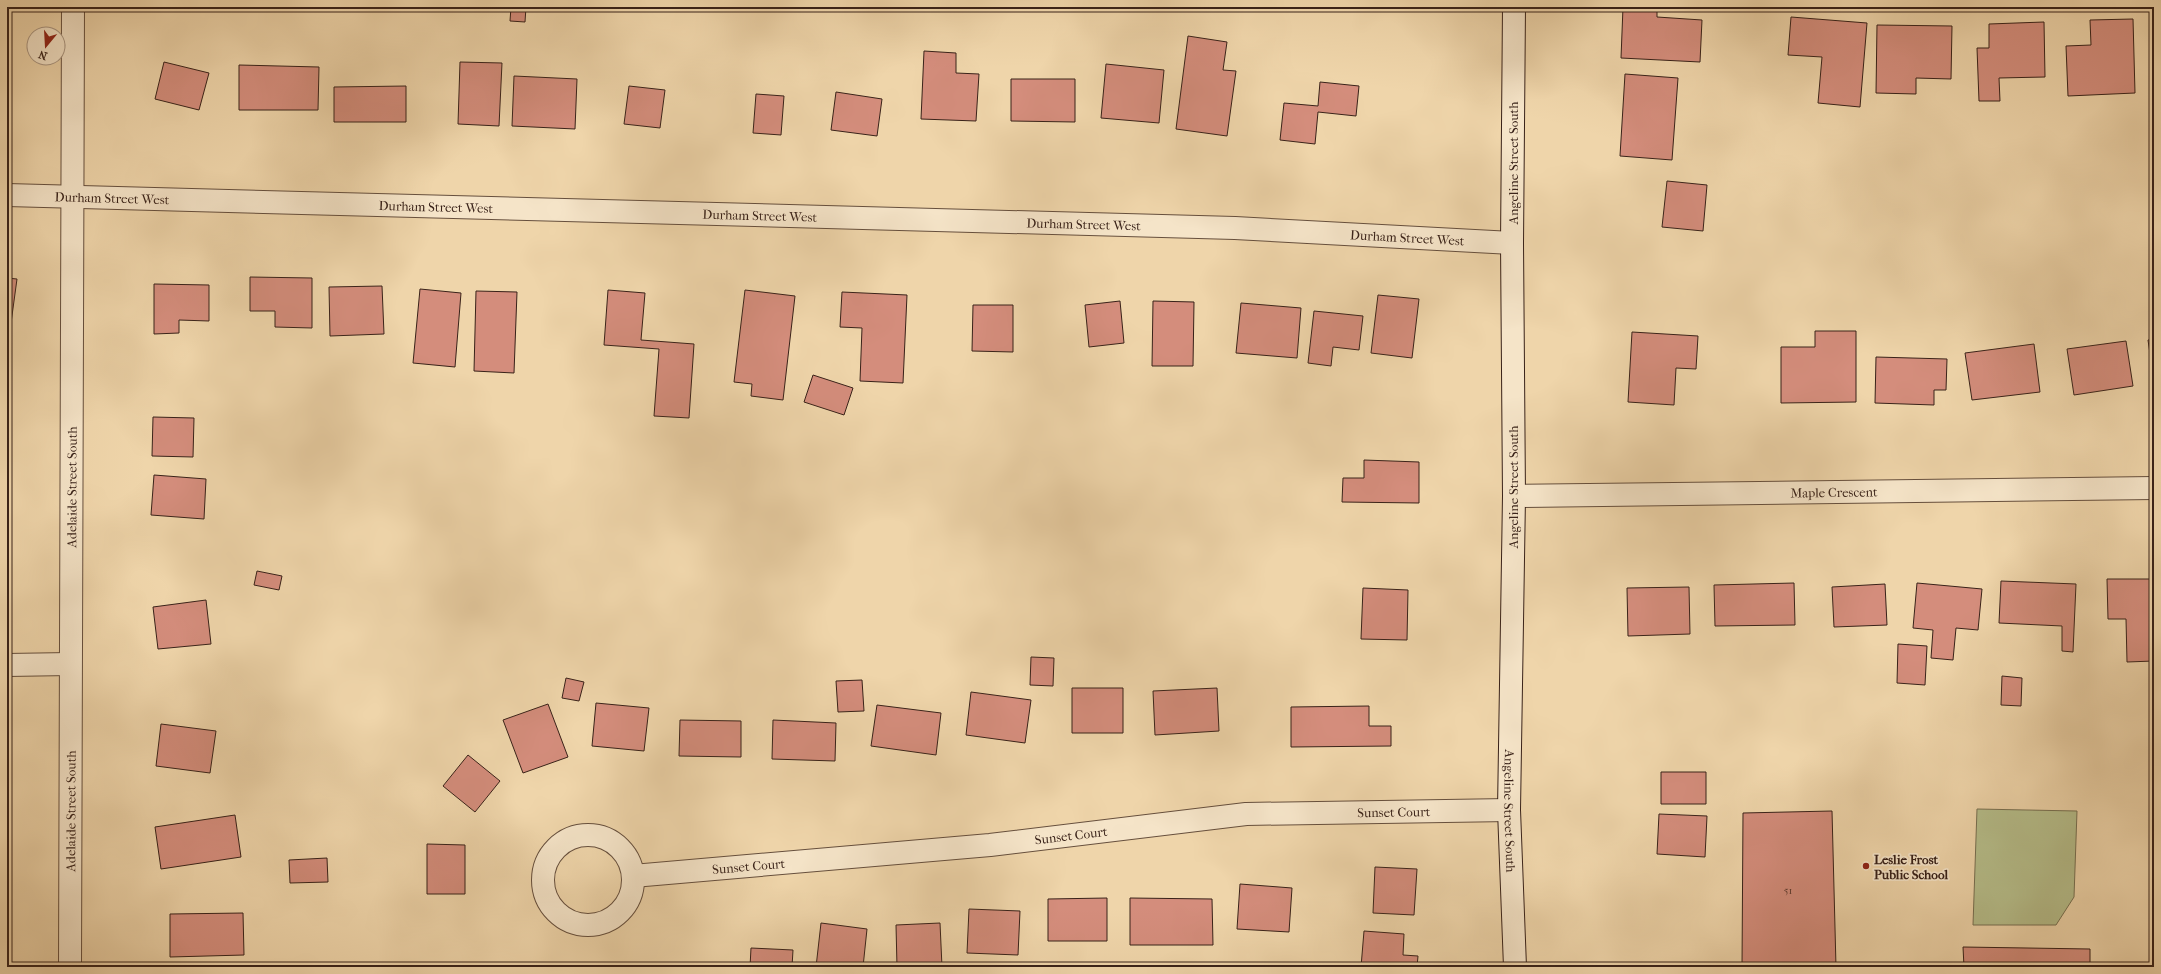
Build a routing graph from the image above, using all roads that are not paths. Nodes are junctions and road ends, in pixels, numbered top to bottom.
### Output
1 (73, 7) edge
2 (1514, 7) edge
3 (7, 195) edge
4 (72, 196) junction
5 (1512, 243) junction
6 (2154, 488) edge
7 (1514, 496) junction
8 (70, 664) junction
9 (7, 665) edge
10 (1509, 810) junction
11 (633, 876) junction
12 (70, 967) edge
13 (1515, 967) edge

1 - 4 street, Adelaide Street South
2 - 5 street, Angeline Street South
3 - 4 street, Durham Street West
4 - 5 street, Durham Street West
4 - 8 street, Adelaide Street South
5 - 7 street, Angeline Street South
6 - 7 street, Maple Crescent
7 - 10 street, Angeline Street South
8 - 9 street
8 - 12 street, Adelaide Street South
10 - 11 street, Sunset Court
10 - 13 street, Angeline Street South
11 - 11 street

